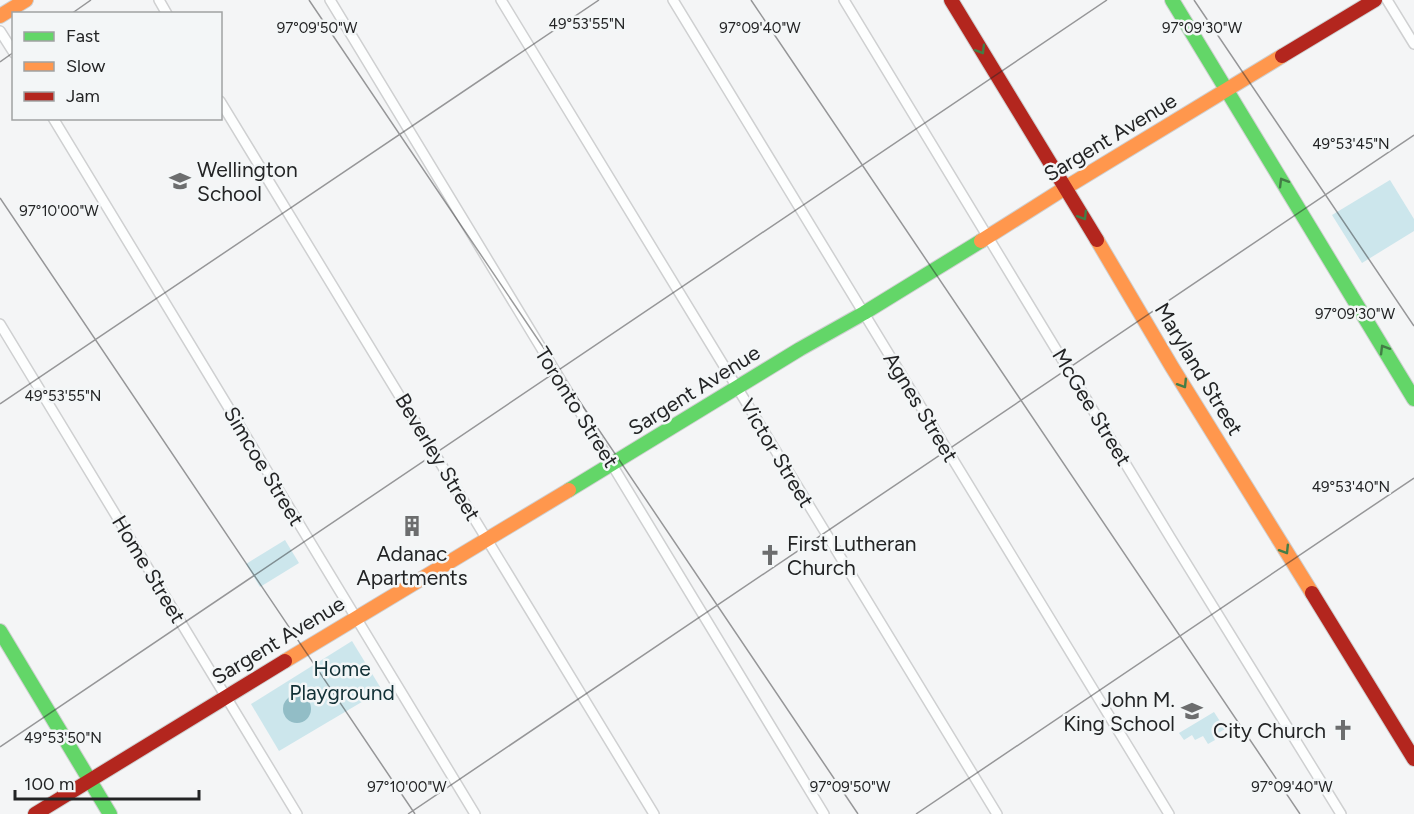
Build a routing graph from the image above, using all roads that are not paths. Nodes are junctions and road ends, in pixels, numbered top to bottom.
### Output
1 (26, 0) edge
2 (330, 0) edge
3 (501, 0) edge
4 (672, 0) edge
5 (844, 0) edge
6 (951, 0) edge
7 (1172, 0) edge
8 (1375, 0) edge
9 (1387, 0) edge
10 (0, 16) edge
11 (0, 31) edge
12 (1414, 44) edge
13 (12, 50) edge
14 (1227, 90) junction
15 (222, 103) edge
16 (54, 120) edge
17 (1065, 188) junction
18 (988, 237) junction
19 (864, 312) junction
20 (0, 324) edge
21 (738, 388) junction
22 (1414, 399) edge
23 (612, 465) junction
24 (488, 539) junction
25 (356, 618) junction
26 (0, 632) edge
27 (226, 696) junction
28 (1414, 759) edge
29 (90, 781) junction
30 (35, 814) edge
31 (110, 814) edge
32 (297, 814) edge
33 (475, 814) edge
34 (654, 814) edge
35 (824, 814) edge
36 (997, 814) edge
37 (1169, 814) edge
38 (1341, 814) edge

1 - 10 main road
2 - 23 street, Toronto Street
3 - 21 street, Victor Street
4 - 19 street, Agnes Street
5 - 18 street, McGee Street
6 -> 17 main road, Maryland Street
7 - 14 main road
8 - 14 main road, Sargent Avenue
9 - 12 street
11 - 13 street
14 - 17 main road, Sargent Avenue
22 -> 14 main road
15 - 24 street, Beverley Street
16 - 25 street, Simcoe Street
17 - 18 main road, Sargent Avenue
17 -> 28 main road, Maryland Street
18 - 19 main road, Sargent Avenue
18 - 38 street, McGee Street
19 - 21 main road, Sargent Avenue
19 - 37 street, Agnes Street
20 - 27 street, Home Street
21 - 23 main road, Sargent Avenue
21 - 36 street, Victor Street
23 - 24 main road, Sargent Avenue
23 - 35 street, Toronto Street
24 - 25 main road, Sargent Avenue
24 - 34 street, Beverley Street
25 - 27 main road, Sargent Avenue
25 - 33 street, Simcoe Street
26 - 29 main road
27 - 29 main road, Sargent Avenue
27 - 32 street, Home Street
29 - 30 main road, Sargent Avenue
29 - 31 main road

